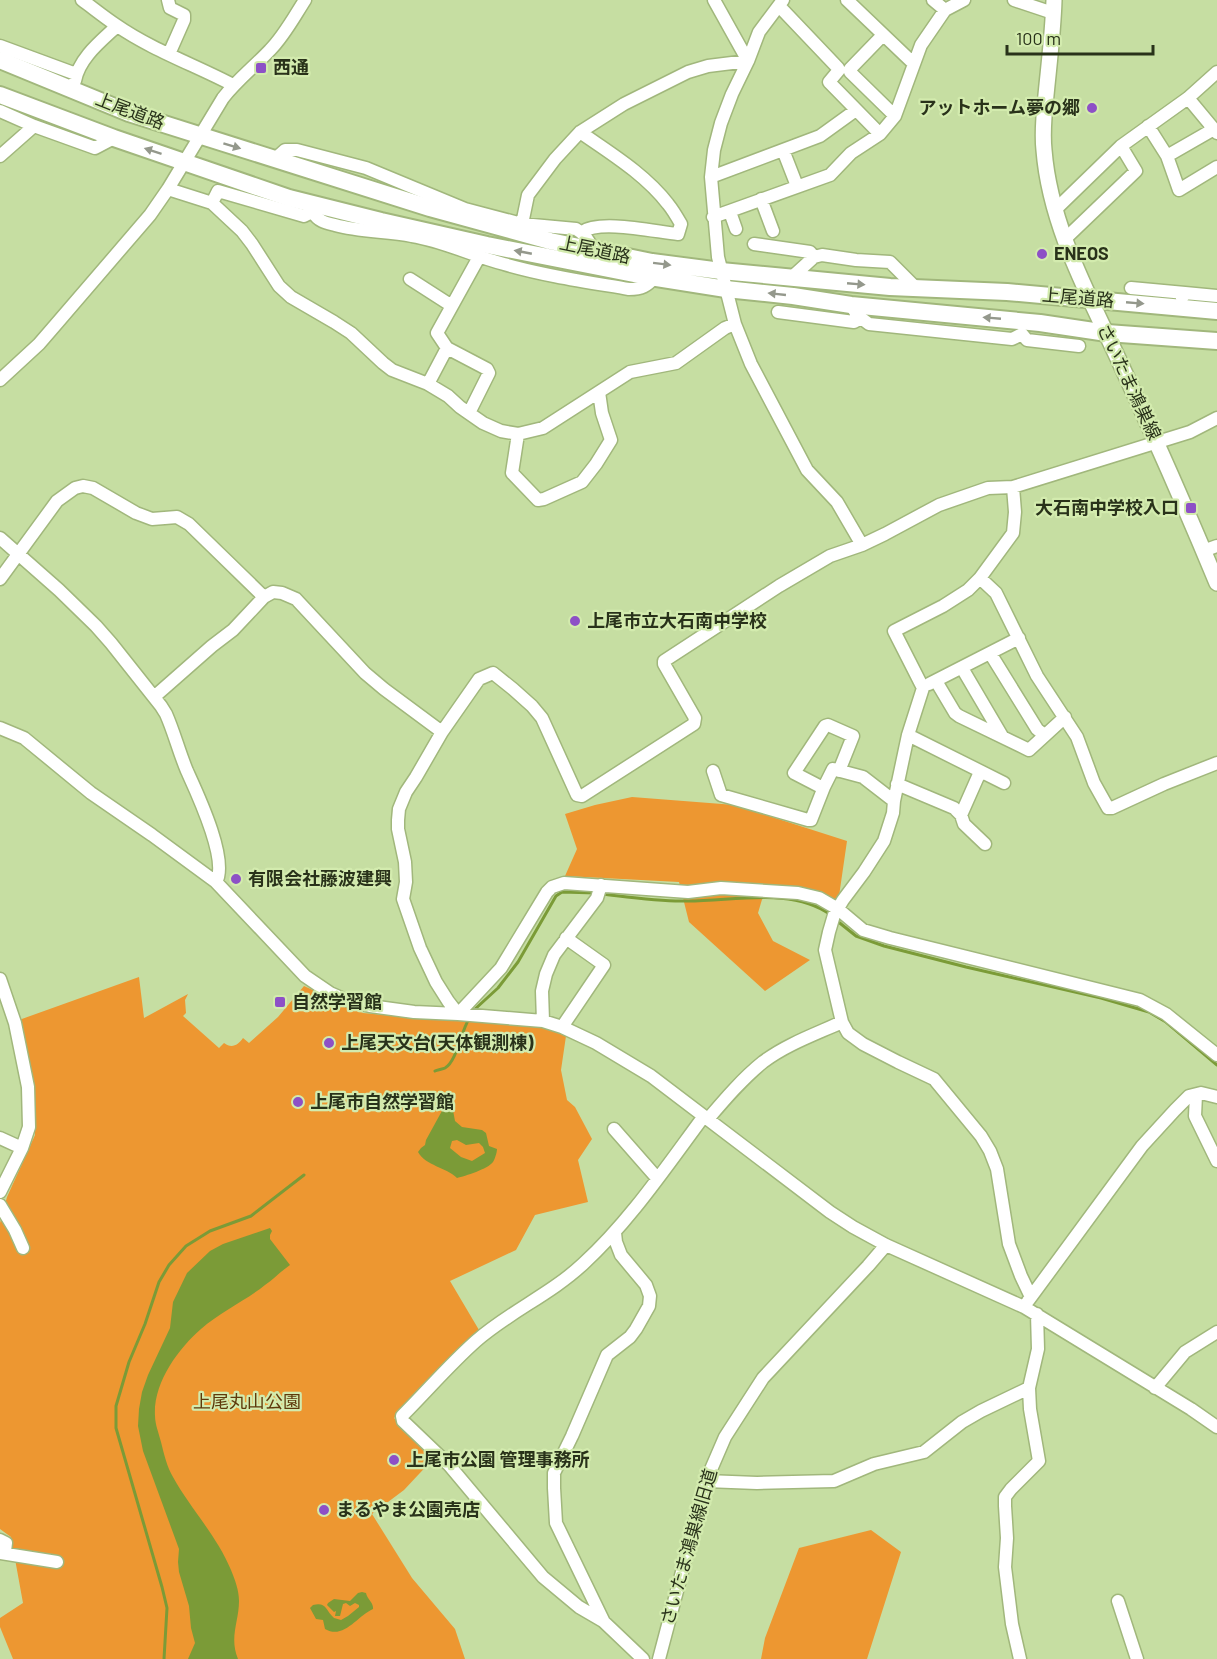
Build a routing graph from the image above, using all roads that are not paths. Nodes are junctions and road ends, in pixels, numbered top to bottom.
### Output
1 (82, 0) edge
2 (168, 0) edge
3 (305, 0) edge
4 (714, 0) edge
5 (847, 0) edge
6 (933, 0) edge
7 (964, 0) edge
8 (1014, 0) edge
9 (781, 3) edge
10 (1054, 7) edge
11 (945, 10) junction
12 (117, 26) junction
13 (883, 34) junction
14 (0, 46) edge
15 (169, 54) junction
16 (0, 60) edge
17 (748, 61) junction
18 (913, 63) junction
19 (1215, 78) edge
20 (75, 82) junction
21 (233, 85) junction
22 (0, 95) edge
23 (1188, 98) junction
24 (0, 111) edge
25 (856, 111) junction
26 (895, 116) junction
27 (34, 126) junction
28 (1148, 126) junction
29 (1216, 131) edge
30 (580, 132) junction
31 (880, 134) junction
32 (199, 136) junction
33 (114, 138) junction
34 (1121, 146) junction
35 (783, 150) junction
36 (0, 156) edge
37 (1167, 156) junction
38 (275, 159) junction
39 (185, 161) junction
40 (1217, 167) edge
41 (711, 177) junction
42 (797, 186) junction
43 (168, 189) junction
44 (761, 200) junction
45 (212, 203) junction
46 (311, 208) junction
47 (1054, 210) junction
48 (730, 212) junction
49 (714, 217) junction
50 (522, 224) junction
51 (736, 229) dead end
52 (773, 231) dead end
53 (582, 232) junction
54 (1065, 239) junction
55 (754, 244) dead end
56 (593, 249) junction
57 (479, 257) junction
58 (814, 258) junction
59 (721, 271) junction
60 (655, 278) junction
61 (791, 278) junction
62 (410, 279) dead end
63 (1131, 288) dead end
64 (726, 289) junction
65 (917, 289) junction
66 (1217, 296) edge
67 (1090, 299) junction
68 (1181, 300) junction
69 (452, 306) junction
70 (1217, 311) edge
71 (778, 312) dead end
72 (856, 312) junction
73 (1040, 323) junction
74 (735, 324) junction
75 (1107, 333) junction
76 (1022, 334) junction
77 (1217, 341) edge
78 (1078, 346) dead end
79 (447, 348) junction
80 (0, 380) edge
81 (428, 384) junction
82 (599, 392) junction
83 (469, 413) junction
84 (1217, 418) edge
85 (518, 435) junction
86 (1157, 441) junction
87 (1013, 487) junction
88 (0, 538) edge
89 (862, 545) junction
90 (1210, 548) edge
91 (17, 554) junction
92 (980, 578) junction
93 (0, 579) edge
94 (1217, 584) edge
95 (264, 597) junction
96 (1019, 638) junction
97 (990, 653) junction
98 (962, 668) junction
99 (936, 681) junction
100 (923, 688) junction
101 (154, 697) junction
102 (1065, 717) junction
103 (0, 728) edge
104 (442, 732) junction
105 (908, 735) junction
106 (1044, 735) junction
107 (1002, 736) junction
108 (1217, 763) edge
109 (713, 771) dead end
110 (839, 771) junction
111 (980, 772) junction
112 (1004, 783) dead end
113 (897, 784) junction
114 (824, 787) junction
115 (894, 801) junction
116 (961, 815) junction
117 (985, 844) dead end
118 (216, 882) junction
119 (601, 885) junction
120 (838, 909) junction
121 (567, 938) junction
122 (0, 979) edge
123 (458, 1014) junction
124 (543, 1022) junction
125 (842, 1022) junction
126 (562, 1027) junction
127 (1217, 1054) edge
128 (1196, 1095) junction
129 (1217, 1097) edge
130 (706, 1117) junction
131 (614, 1128) dead end
132 (0, 1138) edge
133 (22, 1148) junction
134 (1217, 1161) edge
135 (657, 1178) junction
136 (0, 1192) edge
137 (0, 1205) edge
138 (615, 1233) junction
139 (886, 1245) junction
140 (23, 1248) dead end
141 (1028, 1302) junction
142 (1036, 1314) junction
143 (1217, 1332) edge
144 (1029, 1388) junction
145 (1155, 1388) junction
146 (1217, 1427) edge
147 (706, 1481) junction
148 (0, 1540) edge
149 (0, 1553) edge
150 (57, 1562) dead end
151 (1118, 1601) dead end
152 (603, 1621) junction
153 (1019, 1658) edge
154 (643, 1659) edge
155 (659, 1659) edge
156 (1137, 1659) edge

1 - 12 street
2 - 15 street
3 - 21 street
4 - 17 street
5 - 13 street
6 - 11 street
7 - 11 street
8 - 10 street
9 - 17 street
9 - 25 street
10 - 47 main road, さいたま鴻巣線
11 - 18 street
12 - 15 street
12 - 20 street
13 - 18 street
13 - 26 street
14 - 20 street
15 - 21 street
16 - 20 highway, 上尾道路
17 - 30 street
17 - 41 street
18 - 26 street
19 - 23 street
20 - 32 highway, 上尾道路
21 - 32 street
22 - 33 highway, 上尾道路
23 - 28 street
23 - 29 street
24 - 27 street
25 - 31 street
25 - 35 street
26 - 31 street
27 - 33 street
27 - 36 street
28 - 34 street
28 - 37 street
29 - 37 street
30 - 50 street
30 - 53 street
31 - 42 street
32 -> 38 highway, 上尾道路
32 - 39 street
39 -> 33 highway, 上尾道路
34 - 47 street
34 - 54 street
35 - 41 street
35 - 42 street
37 - 40 street
38 - 50 street
38 - 56 highway, 上尾道路
39 - 43 street
39 - 46 highway, 上尾道路
41 - 49 street
42 - 44 street
43 - 45 street
43 - 80 street
44 - 48 street
44 - 52 street
45 - 46 street
45 - 81 street
46 - 57 street
60 -> 46 highway, 上尾道路
47 - 54 main road, さいたま鴻巣線
48 - 49 street
48 - 51 street
49 - 59 street
50 - 53 street
53 - 56 street
54 - 67 main road, さいたま鴻巣線
55 - 58 street
56 -> 59 highway, 上尾道路
57 - 60 street
57 - 69 street
58 - 61 street
58 - 65 street
59 - 61 highway, 上尾道路
59 - 64 street
60 - 64 highway, 上尾道路
61 -> 65 highway, 上尾道路
62 - 69 street
63 - 68 street
72 -> 64 highway, 上尾道路
64 - 74 street
65 - 67 highway, 上尾道路
66 - 68 street
67 -> 68 highway, 上尾道路
67 - 75 main road, さいたま鴻巣線
68 - 70 highway, 上尾道路
69 - 79 street
71 - 72 street
73 -> 72 highway, 上尾道路
72 - 76 street
73 - 75 highway, 上尾道路
73 - 76 street
74 - 82 street
74 - 89 street
75 - 77 highway, 上尾道路
75 - 86 main road, さいたま鴻巣線
76 - 78 street
79 - 81 street
79 - 83 street
81 - 83 street
82 - 85 street
82 - 85 street
83 - 85 street
84 - 86 street
86 - 87 street
86 - 90 main road, さいたま鴻巣線
87 - 89 street
87 - 92 street
88 - 91 street
89 - 104 street
90 - 94 main road, さいたま鴻巣線
91 - 93 street
91 - 95 street
91 - 101 street
92 - 96 street
92 - 100 street
95 - 101 street
95 - 104 street
96 - 97 street
96 - 102 street
97 - 98 street
97 - 106 street
98 - 99 street
98 - 107 street
99 - 100 street
99 - 107 street
100 - 105 street
101 - 118 street
102 - 106 street
102 - 108 street
103 - 118 street
104 - 123 street
105 - 111 street
105 - 113 street
106 - 107 street
109 - 114 street
110 - 114 street
110 - 114 street
110 - 115 street
111 - 112 street
111 - 116 street
113 - 115 street
113 - 116 street
115 - 120 street
116 - 117 street
118 - 123 street
119 - 120 street
119 - 121 street
119 - 123 street
120 - 125 street
120 - 127 street
121 - 124 street
121 - 126 street
122 - 133 street
123 - 124 street
124 - 126 street
125 - 130 street
125 - 141 street
126 - 130 street
128 - 129 street
128 - 134 street
128 - 141 street
130 - 135 street
130 - 139 street
131 - 135 street
132 - 133 street
133 - 136 street
135 - 138 street
137 - 140 street
138 - 152 street
138 - 152 street
139 - 141 street
139 - 147 street, さいたま鴻巣線旧道
141 - 142 street
142 - 144 street
142 - 145 street
143 - 145 street
144 - 147 street
144 - 153 street
145 - 146 street
147 - 155 street, さいたま鴻巣線旧道
148 - 149 street
149 - 150 street
151 - 156 street
152 - 154 street

